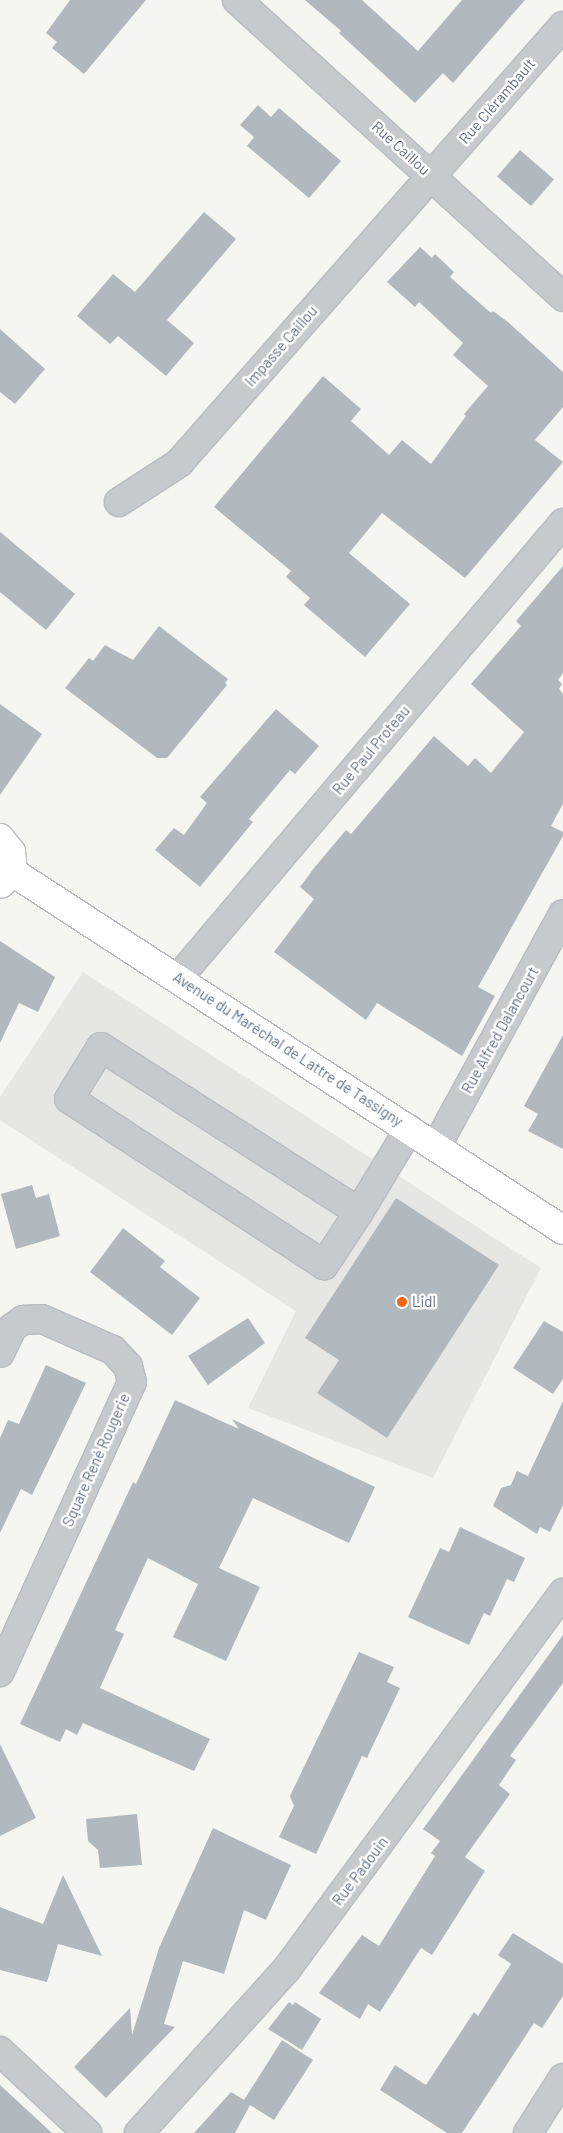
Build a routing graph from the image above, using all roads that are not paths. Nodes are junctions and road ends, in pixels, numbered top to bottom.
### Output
1 (237, 0) edge
2 (563, 26) edge
3 (431, 175) junction
4 (563, 298) edge
5 (119, 502) dead end
6 (563, 523) edge
7 (0, 838) edge
8 (5, 878) edge
9 (563, 914) edge
10 (178, 978) junction
11 (409, 1129) junction
12 (436, 1147) junction
13 (359, 1212) junction
14 (563, 1230) edge
15 (0, 1353) edge
16 (563, 1593) edge
17 (0, 1672) edge
18 (0, 2051) edge
19 (563, 2078) edge
20 (88, 2133) edge
21 (138, 2133) edge
22 (528, 2133) edge

1 - 3 street, Rue Caillou
2 - 3 street, Rue Clérambault
3 - 4 street, Rue Caillou
3 - 5 street, Impasse Caillou
6 - 10 street, Rue Paul Proteau
7 - 8 main road, Avenue du Maréchal de Lattre de Tassigny
8 - 10 main road, Avenue du Maréchal de Lattre de Tassigny
9 - 12 street, Rue Alfred Dalancourt
10 - 11 main road, Avenue du Maréchal de Lattre de Tassigny
11 - 12 main road, Avenue du Maréchal de Lattre de Tassigny
11 - 13 street
12 - 14 main road, Avenue du Maréchal de Lattre de Tassigny
13 - 13 street
15 - 17 street, Square René Rougerie
16 - 21 street, Rue Padouin
18 - 20 street
19 - 22 street

